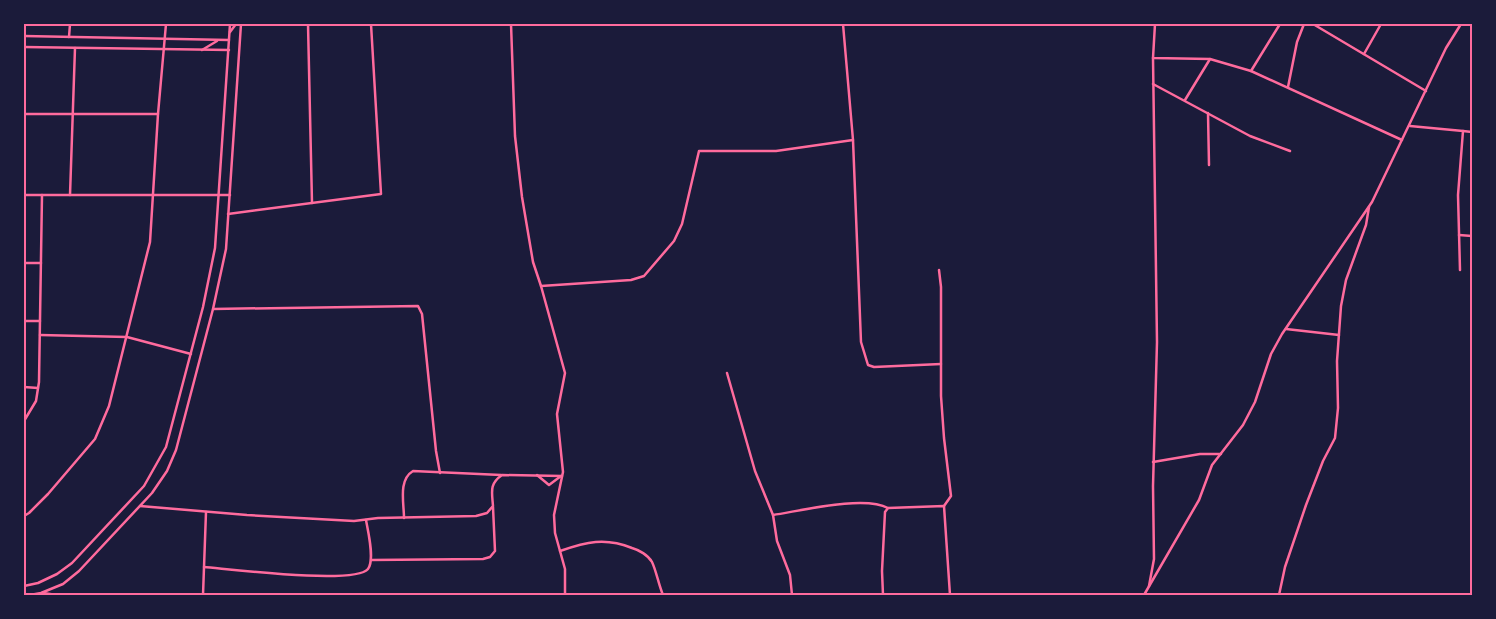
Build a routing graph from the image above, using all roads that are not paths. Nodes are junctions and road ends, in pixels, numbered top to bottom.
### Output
1 (70, 24) edge
2 (166, 24) edge
3 (230, 24) edge
4 (236, 24) edge
5 (241, 24) edge
6 (308, 24) edge
7 (371, 24) edge
8 (512, 24) edge
9 (843, 24) edge
10 (1155, 24) edge
11 (1280, 24) edge
12 (1304, 24) edge
13 (1313, 24) edge
14 (1381, 24) edge
15 (1461, 24) edge
16 (229, 33) junction
17 (24, 36) edge
18 (69, 37) junction
19 (164, 39) junction
20 (218, 40) junction
21 (228, 40) junction
22 (24, 47) edge
23 (75, 48) junction
24 (163, 49) junction
25 (202, 50) junction
26 (228, 50) junction
27 (1364, 54) junction
28 (1153, 58) junction
29 (1210, 59) junction
30 (1251, 71) junction
31 (1153, 84) junction
32 (1288, 87) junction
33 (1426, 91) junction
34 (1185, 101) junction
35 (1208, 113) junction
36 (24, 114) edge
37 (72, 114) junction
38 (158, 114) junction
39 (1410, 126) junction
40 (1463, 131) junction
41 (1472, 132) edge
42 (853, 140) junction
43 (1402, 140) junction
44 (1290, 151) dead end
45 (1208, 165) dead end
46 (24, 195) edge
47 (42, 195) junction
48 (70, 195) junction
49 (154, 195) junction
50 (219, 196) junction
51 (230, 196) junction
52 (312, 203) junction
53 (1369, 205) junction
54 (228, 214) junction
55 (1459, 235) junction
56 (1472, 236) edge
57 (24, 263) edge
58 (41, 263) junction
59 (939, 270) dead end
60 (1460, 270) dead end
61 (541, 286) junction
62 (214, 309) junction
63 (24, 321) edge
64 (40, 321) junction
65 (1285, 329) junction
66 (40, 335) junction
67 (1339, 335) junction
68 (127, 336) junction
69 (191, 354) junction
70 (941, 364) junction
71 (728, 373) dead end
72 (24, 387) edge
73 (38, 388) junction
74 (24, 421) edge
75 (1221, 454) junction
76 (1153, 462) junction
77 (440, 472) junction
78 (502, 475) junction
79 (537, 475) junction
80 (562, 476) junction
81 (140, 506) junction
82 (493, 506) junction
83 (944, 506) junction
84 (888, 508) junction
85 (206, 512) junction
86 (772, 515) junction
87 (24, 516) edge
88 (404, 518) junction
89 (366, 520) junction
90 (560, 551) junction
91 (367, 558) dead end
92 (371, 559) junction
93 (204, 567) junction
94 (24, 586) edge
95 (1148, 588) junction
96 (41, 593) junction
97 (30, 595) edge
98 (57, 595) edge
99 (204, 595) edge
100 (565, 595) edge
101 (663, 595) edge
102 (792, 595) edge
103 (883, 595) edge
104 (950, 595) edge
105 (1144, 595) edge
106 (1279, 595) edge

1 - 18 street
2 - 19 street
3 - 16 street
4 - 16 street
5 - 51 street
6 - 52 street
7 - 52 street
8 - 61 street
9 - 42 street
10 - 28 street
11 - 30 street
12 - 32 street
13 - 27 street
14 - 27 street
15 - 33 street
16 - 21 street
17 - 18 street
18 - 19 street
19 - 20 street
19 - 24 street
20 - 21 street
20 - 25 street
21 - 26 street
22 - 23 street
23 - 24 street
23 - 37 street
24 - 25 street
24 - 38 street
25 - 26 street
26 - 50 street
27 - 33 street
28 - 29 street
28 - 31 street
29 - 30 street
29 - 34 street
30 - 32 street
31 - 34 street
31 - 76 street
32 - 43 street
33 - 39 street
34 - 35 street
35 - 44 street
35 - 45 street
36 - 37 street
37 - 38 street
37 - 48 street
38 - 49 street
39 - 40 street
39 - 43 street
40 - 41 street
40 - 55 street
42 - 61 street
42 - 70 street
43 - 53 street
46 - 47 street
47 - 48 street
47 - 58 street
48 - 49 street
49 - 50 street
49 - 68 street
50 - 51 street
50 - 69 street
51 - 54 street
52 - 54 street
53 - 65 street
53 - 67 street
54 - 62 street
55 - 56 street
55 - 60 street
57 - 58 street
58 - 64 street
59 - 70 street
61 - 80 street
62 - 77 street
62 - 81 street
63 - 64 street
64 - 66 street
65 - 67 street
65 - 75 street
66 - 68 street
66 - 73 street
67 - 106 street
68 - 69 street
68 - 87 street
69 - 94 street
70 - 83 street
71 - 86 street
72 - 73 street
73 - 74 street
75 - 76 street
75 - 95 street
76 - 95 street
77 - 78 street
77 - 88 street
78 - 79 street
78 - 82 street
79 - 80 street
79 - 80 street
80 - 90 street
81 - 85 street
81 - 96 street
82 - 88 street
82 - 92 street
83 - 84 street
83 - 104 street
84 - 86 street
84 - 103 street
85 - 89 street
85 - 93 street
86 - 102 street
88 - 89 street
89 - 92 street
90 - 100 street
90 - 101 street
91 - 92 street
92 - 93 street
93 - 99 street
95 - 105 street
96 - 97 street
96 - 98 street

